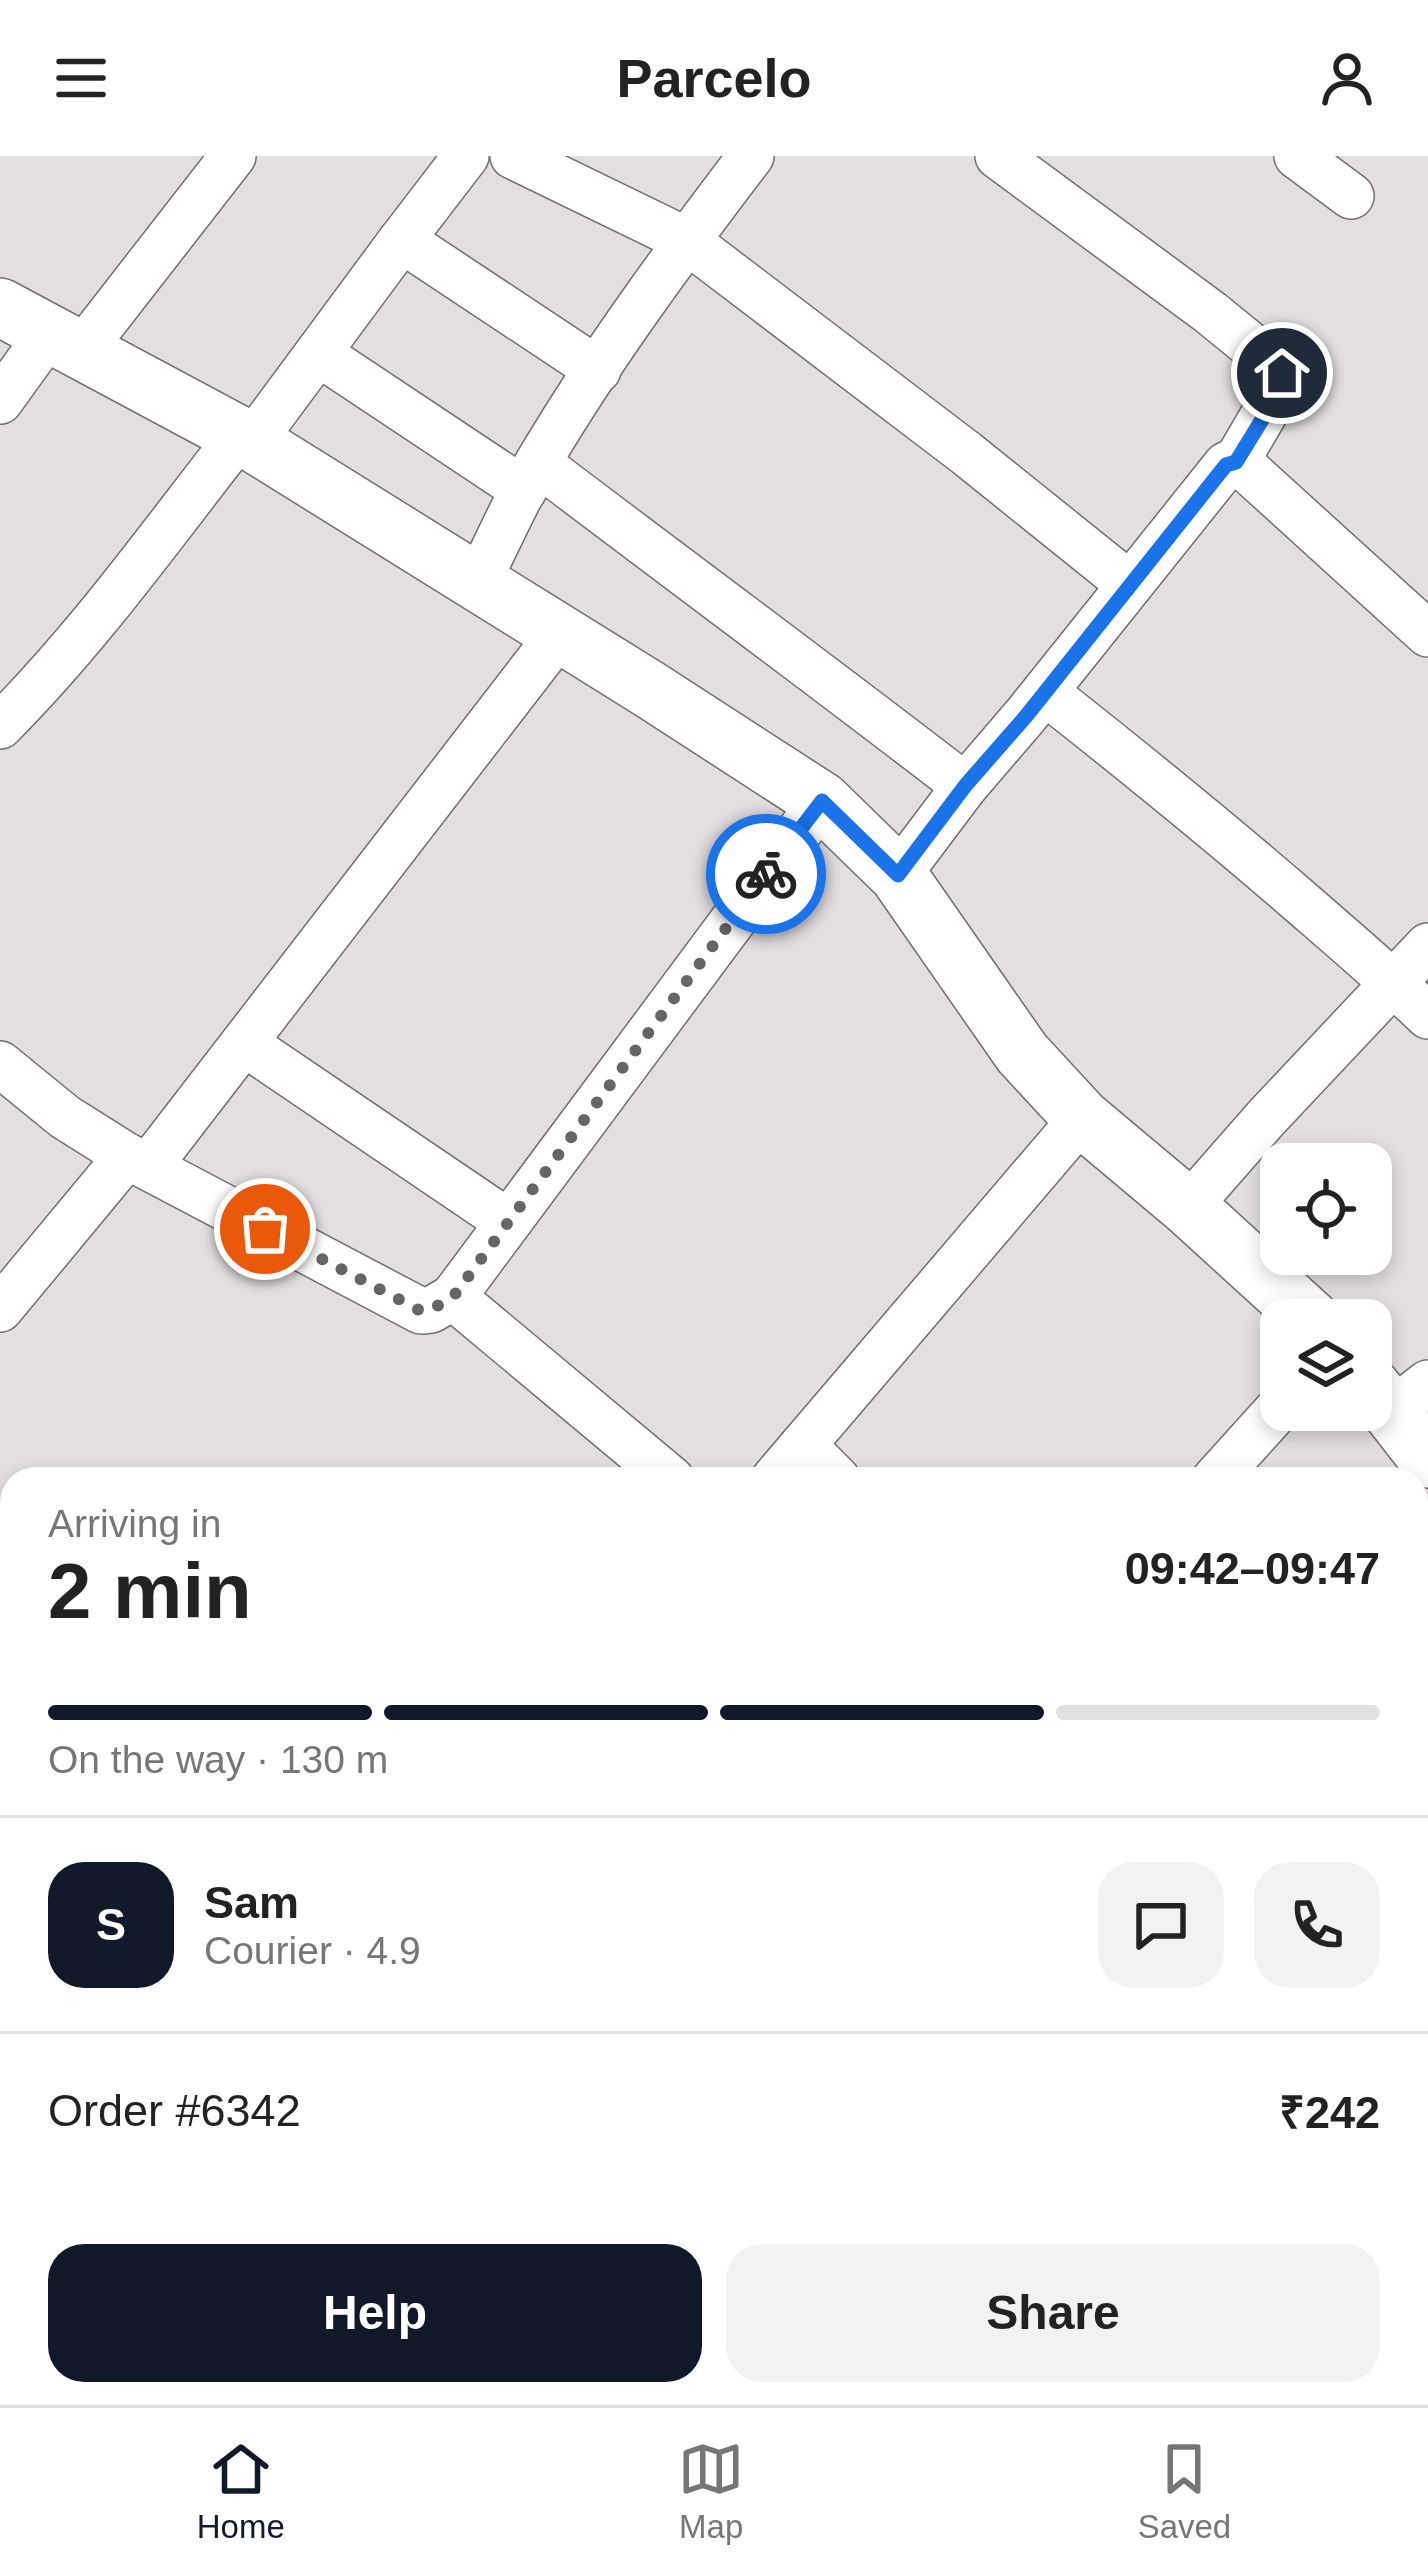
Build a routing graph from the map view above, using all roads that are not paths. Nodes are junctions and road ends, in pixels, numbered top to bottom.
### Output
1 (232, 156) edge
2 (466, 156) edge
3 (513, 156) edge
4 (751, 156) edge
5 (998, 156) edge
6 (1297, 156) edge
7 (1351, 196) dead end
8 (686, 240) junction
9 (400, 242) junction
10 (44, 330) edge
11 (318, 353) junction
12 (598, 370) junction
13 (0, 401) edge
14 (246, 439) junction
15 (1236, 462) junction
16 (531, 476) junction
17 (478, 582) junction
18 (1129, 584) junction
19 (560, 633) junction
20 (1428, 634) edge
21 (1045, 692) junction
22 (0, 726) edge
23 (965, 786) junction
24 (822, 801) junction
25 (898, 875) junction
26 (1428, 946) edge
27 (1393, 982) junction
28 (1428, 1016) edge
29 (244, 1043) junction
30 (0, 1064) edge
31 (1082, 1118) junction
32 (138, 1161) junction
33 (1188, 1207) junction
34 (508, 1222) junction
35 (453, 1297) junction
36 (1289, 1299) edge
37 (0, 1309) edge
38 (1397, 1393) edge
39 (1260, 1430) edge
40 (1428, 1459) edge
41 (789, 1462) edge
42 (656, 1467) edge
43 (1227, 1467) edge

1 - 10 street
2 - 9 street
3 - 8 street
4 - 8 street
5 - 15 street
6 - 7 street
8 - 12 street
8 - 18 street
9 - 11 street
9 - 12 street
10 - 13 street
10 - 14 street
11 - 14 street
11 - 16 street
12 - 16 street
14 - 17 street
14 - 22 street
15 - 18 street
15 - 20 street
16 - 17 street
16 - 23 street
17 - 19 street
18 - 21 street
19 - 24 street
19 - 29 street
21 - 23 street
21 - 27 street
23 - 25 street
24 - 25 street
24 - 34 street
25 - 31 street
26 - 27 street
27 - 28 street
27 - 33 street
29 - 32 street
29 - 34 street
30 - 32 street
31 - 33 street
31 - 41 street
32 - 35 street
32 - 37 street
33 - 36 street
34 - 35 street
35 - 42 street
38 - 40 street
39 - 43 street

